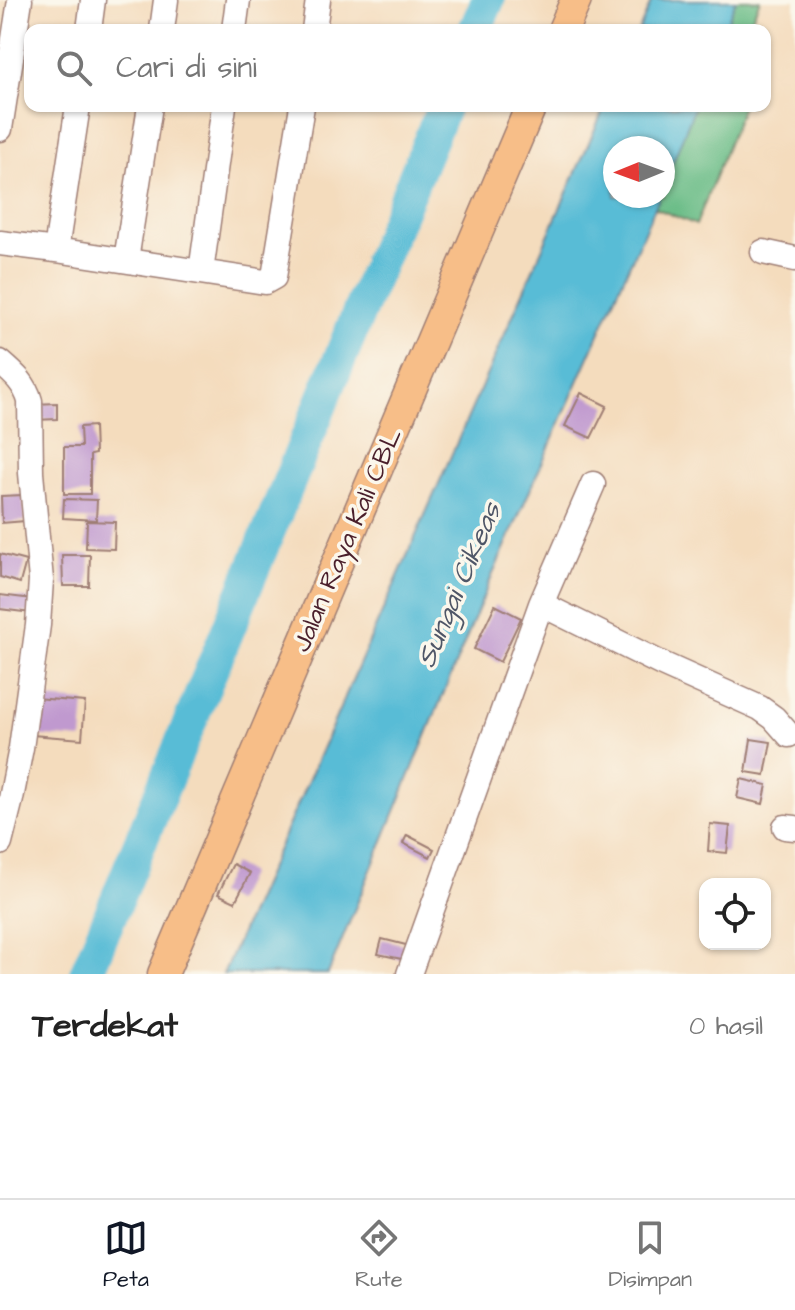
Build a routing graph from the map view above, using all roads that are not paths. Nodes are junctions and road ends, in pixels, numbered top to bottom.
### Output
1 (20, 0) edge
2 (93, 0) edge
3 (166, 0) edge
4 (238, 0) edge
5 (318, 0) edge
6 (576, 0) edge
7 (90, 24) edge
8 (163, 24) edge
9 (235, 24) edge
10 (315, 24) edge
11 (566, 24) edge
12 (77, 112) edge
13 (149, 112) edge
14 (223, 112) edge
15 (301, 112) edge
16 (528, 112) edge
17 (0, 129) edge
18 (0, 243) edge
19 (56, 250) junction
20 (763, 252) dead end
21 (795, 259) edge
22 (126, 260) junction
23 (201, 272) junction
24 (0, 362) edge
25 (593, 484) dead end
26 (541, 604) junction
27 (789, 735) dead end
28 (10, 748) edge
29 (6, 798) edge
30 (0, 843) edge
31 (163, 974) edge
32 (409, 974) edge

1 - 17 street
2 - 7 street
3 - 8 street
4 - 9 street
5 - 10 street
6 - 11 main road
12 - 19 street
13 - 22 street
14 - 23 street
15 - 23 street
16 - 31 main road, Jalan Raya Kali CBL
18 - 19 street
19 - 22 street
20 - 21 street
22 - 23 street
24 - 28 street
25 - 26 street
26 - 27 street
26 - 32 street
28 - 29 street
29 - 30 street

